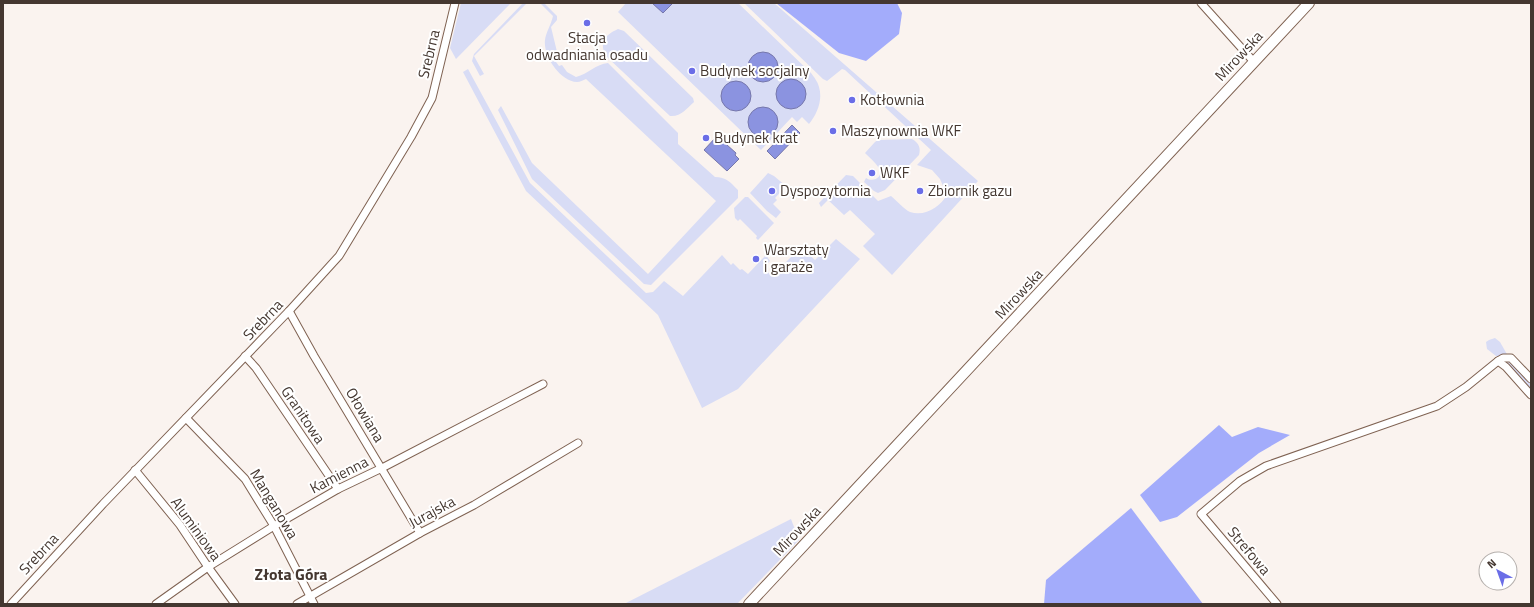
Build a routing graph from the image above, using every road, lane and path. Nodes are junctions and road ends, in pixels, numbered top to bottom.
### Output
1 (455, 3) edge
2 (1202, 3) edge
3 (1308, 3) edge
4 (1254, 62) junction
5 (289, 311) junction
6 (245, 356) junction
7 (1498, 361) junction
8 (1531, 379) edge
9 (543, 384) dead end
10 (1531, 395) edge
11 (186, 418) junction
12 (578, 443) dead end
13 (382, 468) junction
14 (135, 470) junction
15 (338, 489) junction
16 (274, 526) junction
17 (420, 533) junction
18 (208, 567) junction
19 (310, 596) junction
20 (11, 604) edge
21 (156, 604) edge
22 (235, 604) edge
23 (297, 604) edge
24 (314, 604) edge
25 (750, 604) edge
26 (1278, 604) edge

1 - 5 street, Srebrna
2 - 4 street
3 - 4 street, Mirowska
4 - 25 street, Mirowska
5 - 6 street, Srebrna
5 - 13 street, Ołowiana
6 - 11 street, Srebrna
6 - 15 street, Granitowa
7 - 8 street
7 - 10 street
7 - 26 street, Strefowa
9 - 13 street, Kamienna
11 - 14 street, Srebrna
11 - 16 street, Manganowa
12 - 17 street, Jurajska
13 - 15 street, Kamienna
13 - 17 street, Ołowiana
14 - 18 street, Aluminiowa
14 - 20 street, Srebrna
15 - 16 street, Kamienna
16 - 18 street, Kamienna
16 - 19 street, Manganowa
17 - 19 street, Jurajska
18 - 21 street, Kamienna
18 - 22 street, Aluminiowa
19 - 23 street, Jurajska
19 - 24 street, Manganowa

